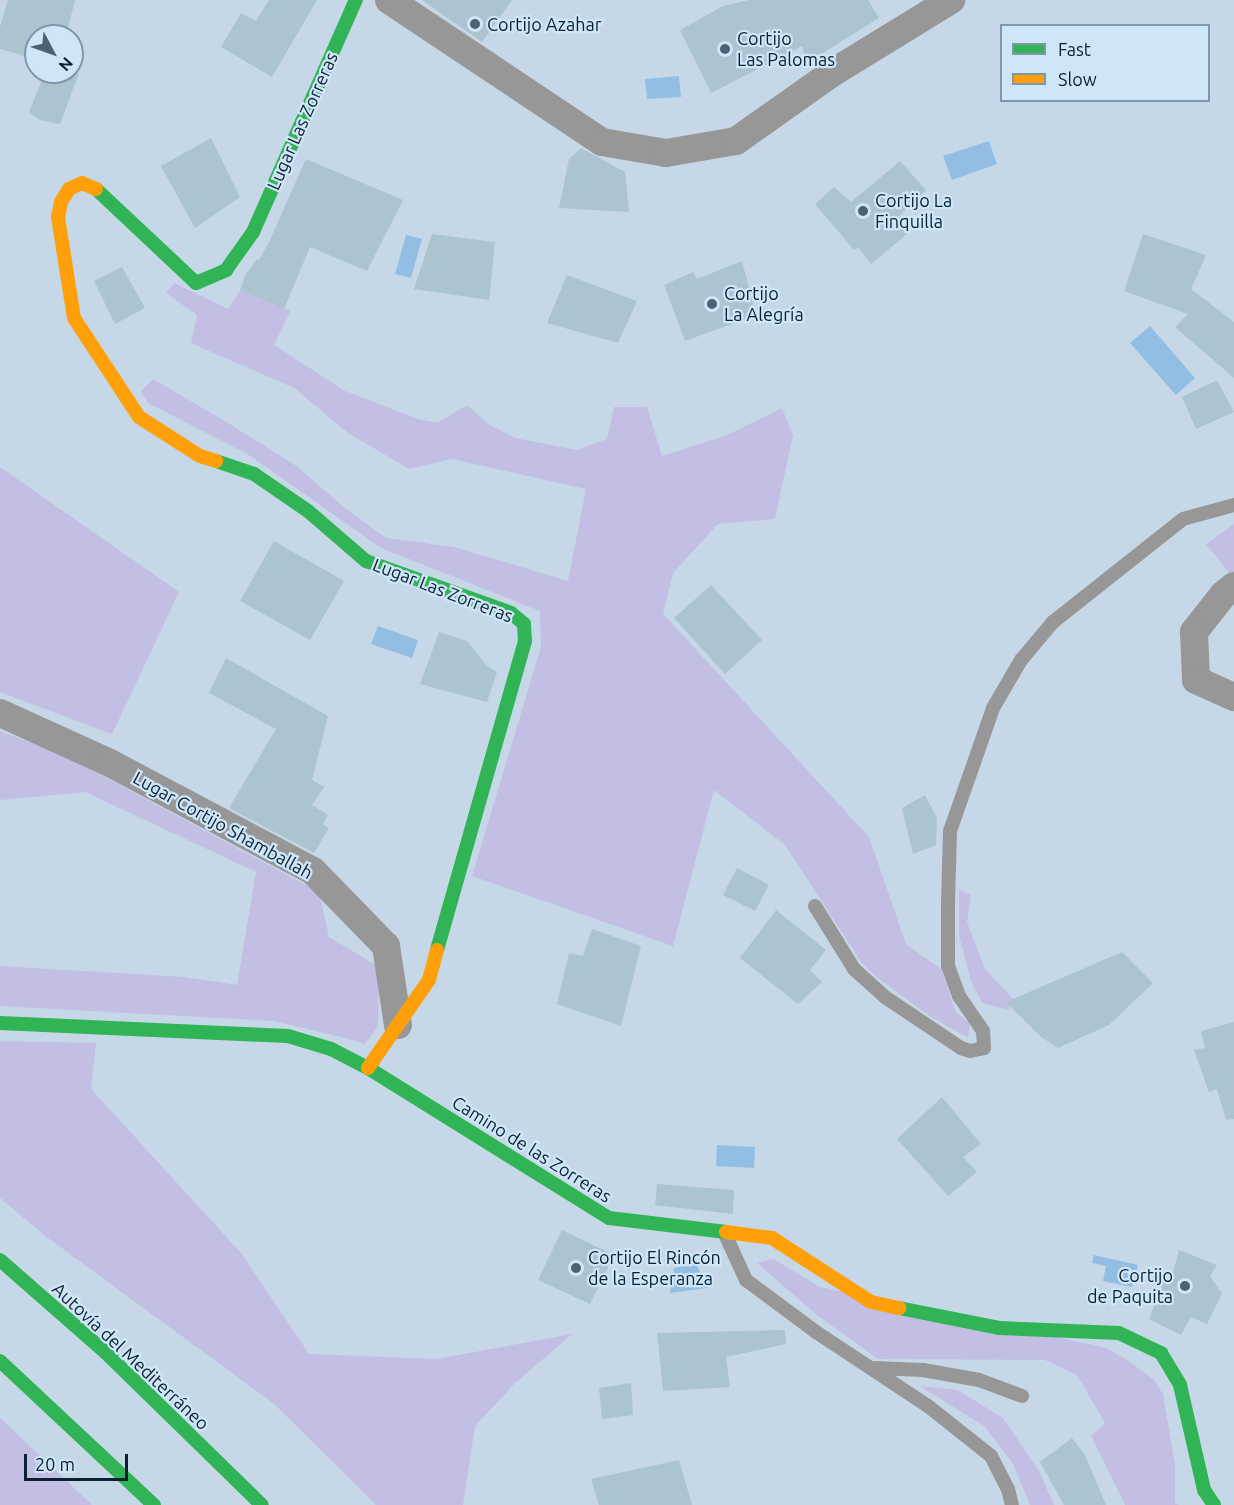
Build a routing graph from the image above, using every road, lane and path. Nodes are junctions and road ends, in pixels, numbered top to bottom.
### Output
1 (356, 0) edge
2 (389, 0) edge
3 (951, 0) edge
4 (1234, 505) edge
5 (1234, 586) edge
6 (1234, 697) edge
7 (0, 713) edge
8 (815, 906) dead end
9 (0, 1023) edge
10 (398, 1025) junction
11 (368, 1068) junction
12 (724, 1232) junction
13 (0, 1260) edge
14 (0, 1360) edge
15 (874, 1368) junction
16 (1022, 1396) dead end
17 (154, 1505) edge
18 (262, 1505) edge
19 (1012, 1505) edge
20 (1214, 1505) edge

1 - 10 main road, Lugar Las Zorreras
2 - 3 street
4 - 8 lane
5 - 6 street
7 - 10 street, Lugar Cortijo Shamballah
9 - 11 main road, Camino de las Zorreras
10 - 11 main road, Lugar Las Zorreras
11 - 12 main road, Camino de las Zorreras
12 - 15 lane
12 - 20 main road, Camino de las Zorreras
13 - 18 main road, Autovía del Mediterráneo
14 - 17 main road
15 - 16 lane
15 - 19 lane

